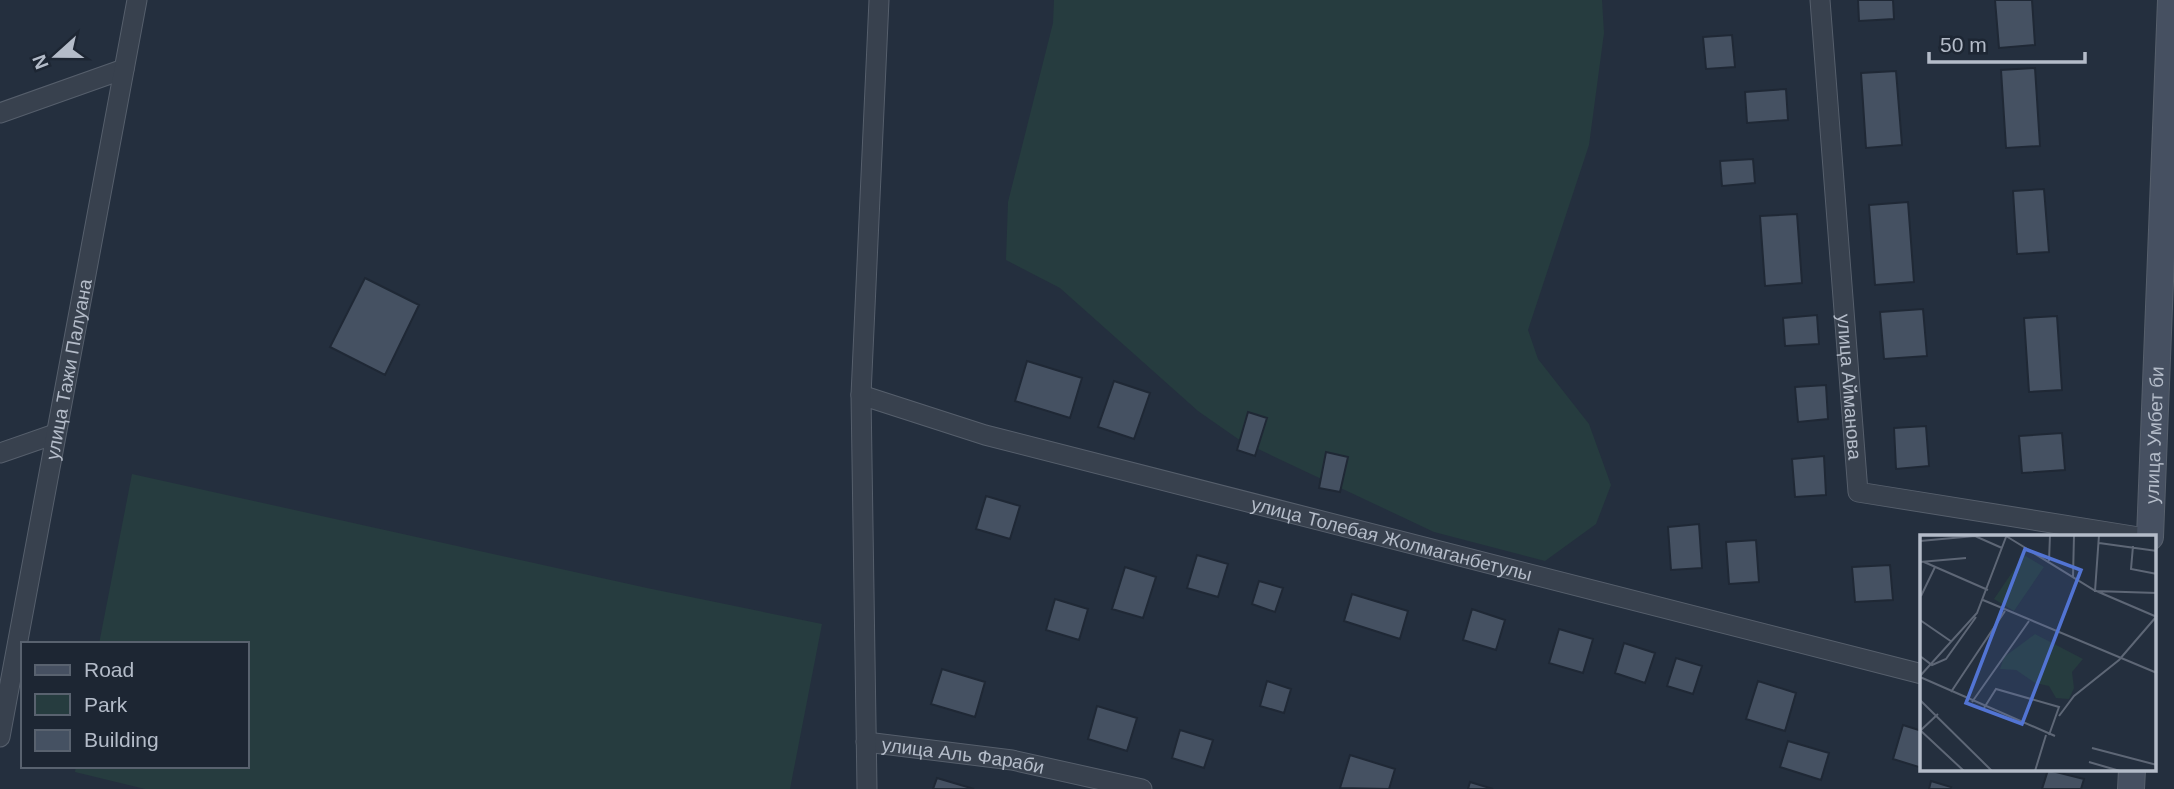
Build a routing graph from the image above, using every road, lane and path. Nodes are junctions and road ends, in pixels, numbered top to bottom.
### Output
1 (137, 0) edge
2 (879, 0) edge
3 (1820, 0) edge
4 (2171, 0) edge
5 (124, 69) junction
6 (0, 113) edge
7 (861, 395) junction
8 (55, 434) junction
9 (0, 453) edge
10 (2127, 535) edge
11 (2150, 535) edge
12 (1920, 673) edge
13 (0, 737) edge
14 (866, 742) junction
15 (867, 789) edge
16 (1142, 789) edge

1 - 5 street, улица Тажи Палуана
2 - 7 street
3 - 10 street, улица Айманова
4 - 11 street, улица Умбет би
5 - 6 street
5 - 8 street, улица Тажи Палуана
7 - 12 street, улица Толебая Жолмаганбетулы
7 - 14 street
8 - 9 street
8 - 13 street, улица Тажи Палуана
14 - 15 street
14 - 16 street, улица Аль Фараби

